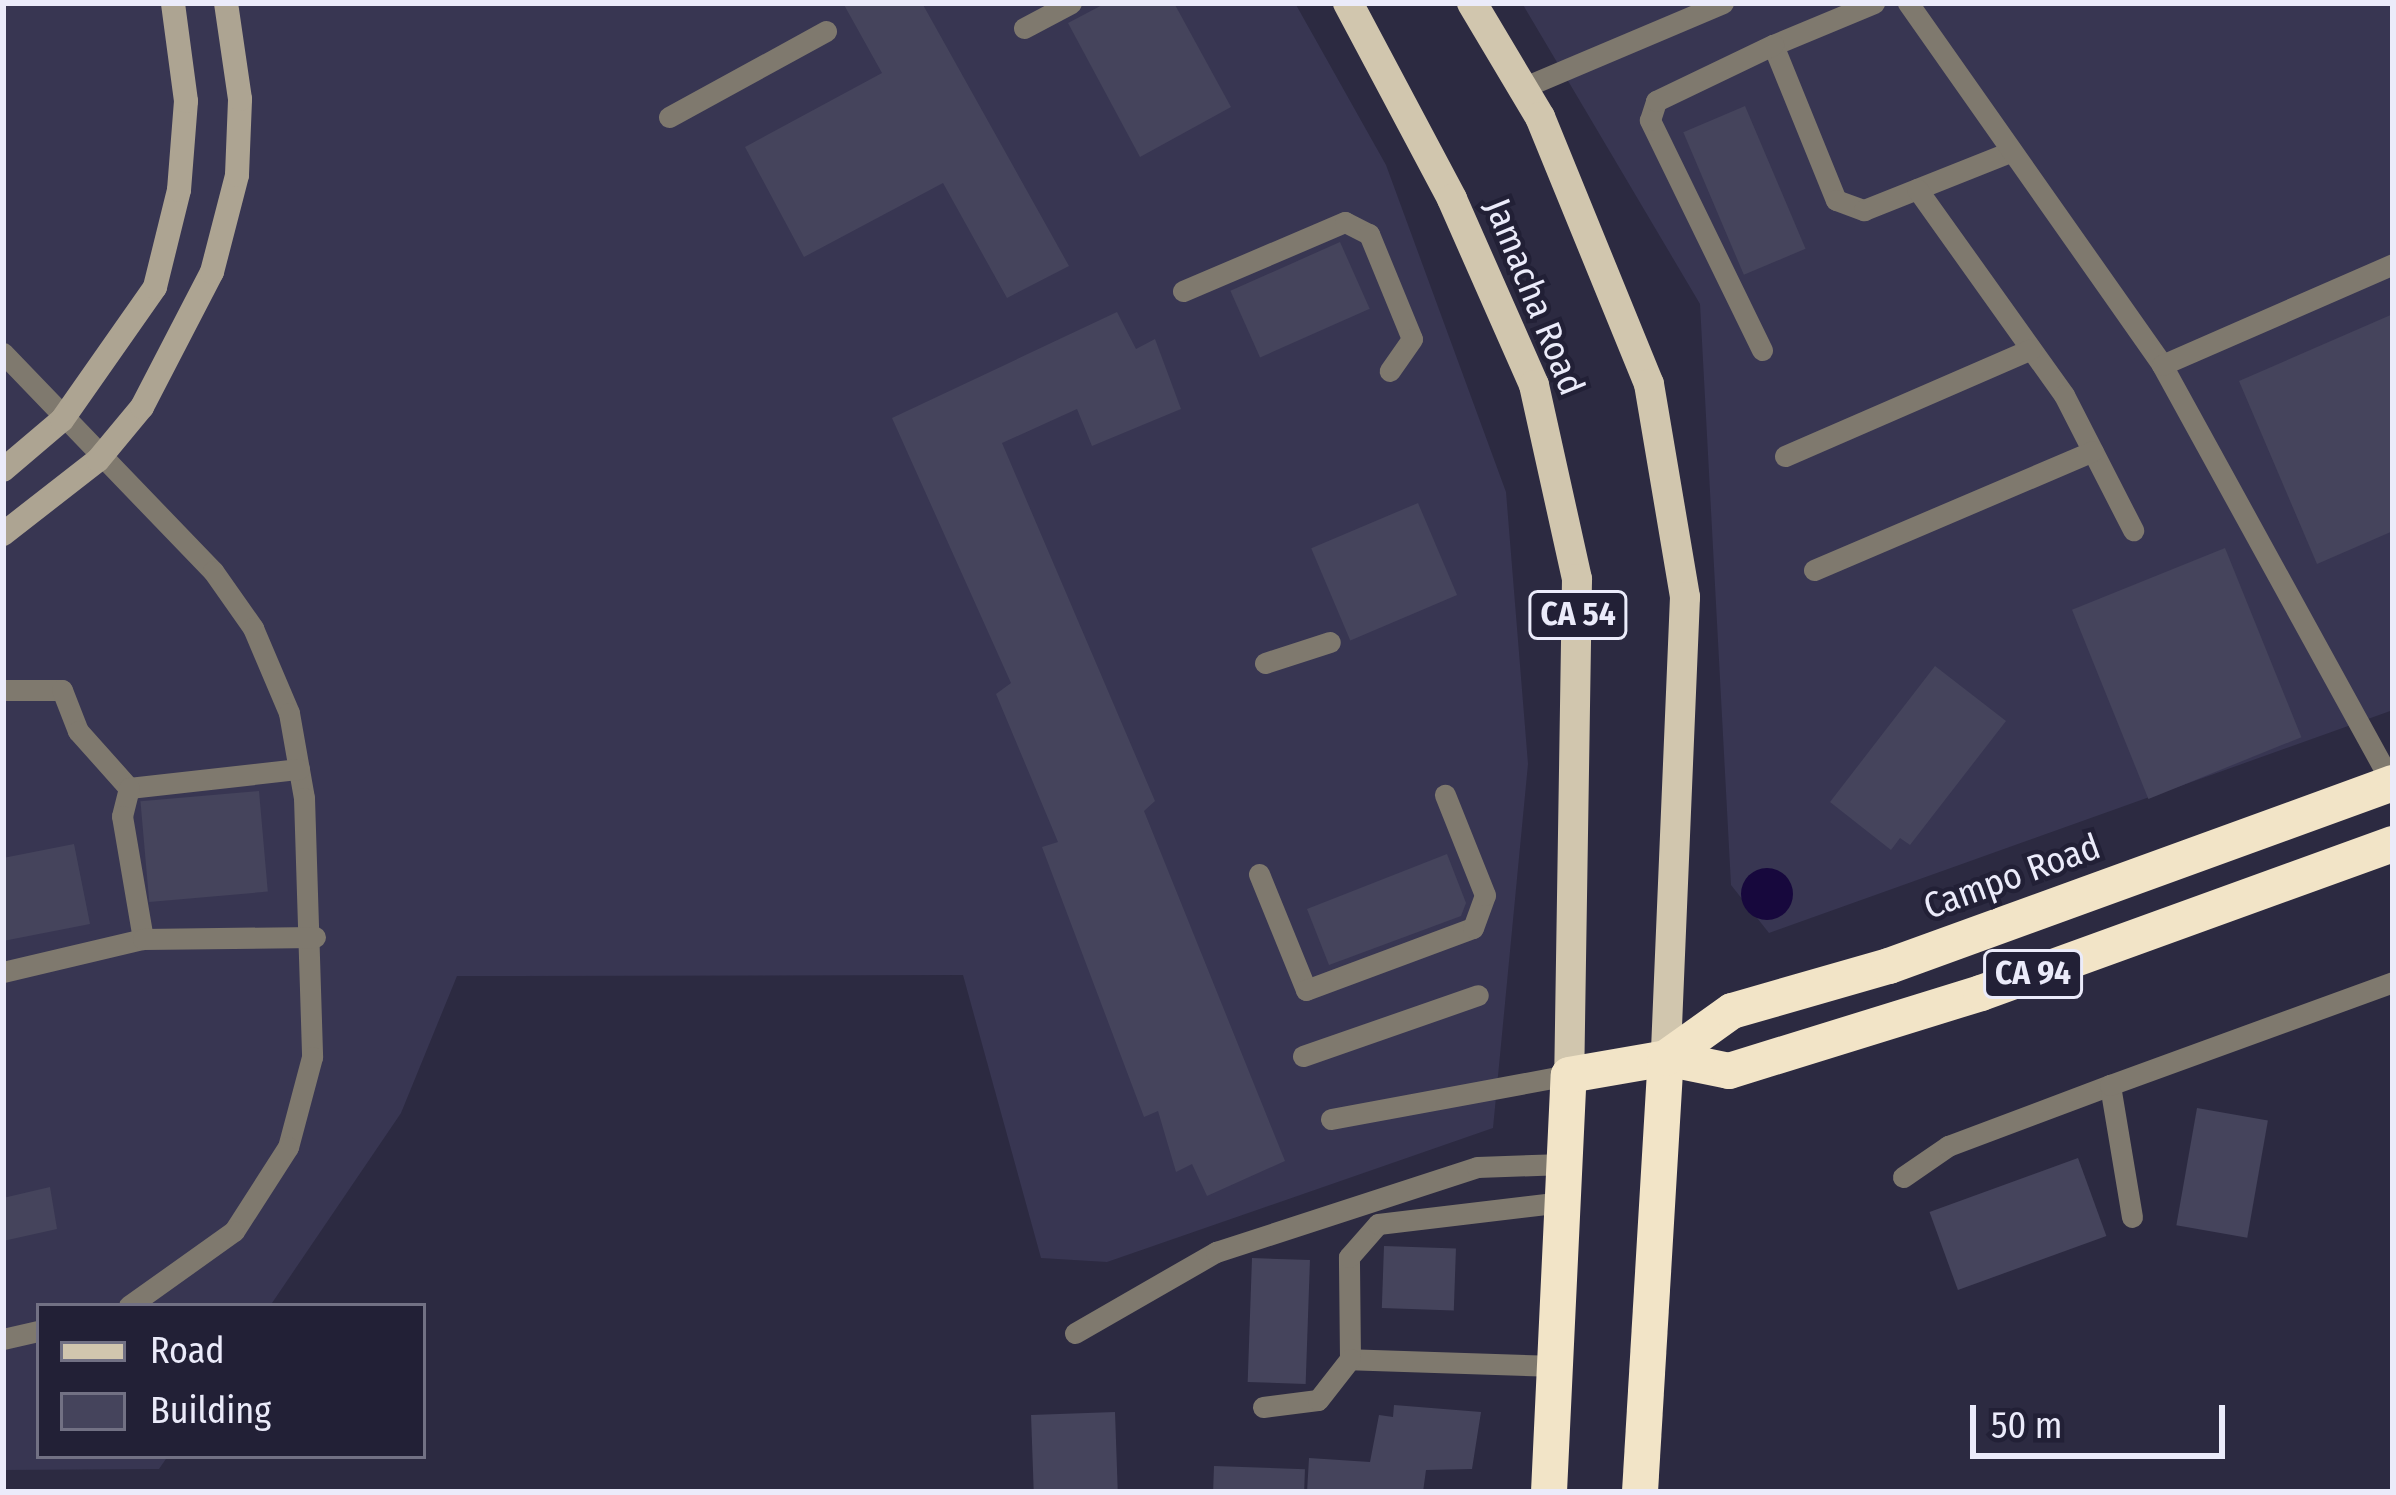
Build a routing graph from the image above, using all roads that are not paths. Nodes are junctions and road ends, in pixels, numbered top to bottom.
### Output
1 (173, 3) edge
2 (226, 3) edge
3 (1071, 3) edge
4 (1348, 3) edge
5 (1472, 3) edge
6 (1723, 3) edge
7 (1874, 3) edge
8 (1908, 3) edge
9 (1024, 28) dead end
10 (826, 31) dead end
11 (1773, 45) junction
12 (1522, 88) junction
13 (668, 117) dead end
14 (2012, 151) junction
15 (1917, 189) junction
16 (2393, 264) edge
17 (1183, 290) dead end
18 (2031, 349) junction
19 (1762, 350) dead end
20 (3, 353) edge
21 (2162, 365) junction
22 (1390, 371) dead end
23 (62, 420) junction
24 (2092, 451) junction
25 (1785, 456) dead end
26 (98, 460) junction
27 (3, 470) edge
28 (2132, 530) dead end
29 (3, 534) edge
30 (1814, 570) dead end
31 (1330, 642) dead end
32 (1265, 663) dead end
33 (3, 690) edge
34 (299, 769) junction
35 (2393, 783) edge
36 (130, 788) junction
37 (1445, 795) dead end
38 (2393, 844) edge
39 (1259, 874) dead end
40 (315, 937) junction
41 (143, 939) junction
42 (3, 972) edge
43 (2393, 982) edge
44 (1478, 995) dead end
45 (1303, 1056) dead end
46 (1666, 1058) junction
47 (1569, 1075) junction
48 (2110, 1085) junction
49 (1330, 1119) dead end
50 (1564, 1164) junction
51 (1903, 1177) dead end
52 (1563, 1202) junction
53 (2132, 1217) dead end
54 (133, 1303) edge
55 (36, 1332) edge
56 (1075, 1333) dead end
57 (3, 1339) edge
58 (1350, 1359) junction
59 (1557, 1366) junction
60 (1263, 1407) dead end
61 (1549, 1492) edge
62 (1640, 1492) edge

1 - 23 street
2 - 26 street
3 - 9 lane
4 - 47 main road, Jamacha Road / CA 54
5 - 12 main road, Jamacha Road / CA 54
6 - 12 lane
7 - 11 lane
8 - 14 lane
10 - 13 lane
11 - 15 lane
11 - 19 lane
12 - 46 main road, Jamacha Road / CA 54
14 - 15 lane
14 - 21 lane
15 - 18 lane
16 - 21 lane
17 - 22 lane
18 - 24 lane
18 - 25 lane
20 - 23 lane
21 - 35 lane
23 - 26 lane
23 - 27 street
24 - 28 lane
24 - 30 lane
26 - 29 street
26 - 34 lane
31 - 32 lane
33 - 36 lane
34 - 36 lane
34 - 40 lane
35 - 46 highway, Campo Road / CA 94
36 - 41 lane
37 - 39 lane
38 - 46 highway, Campo Road / CA 94
40 - 41 lane
40 - 54 lane
41 - 42 lane
43 - 48 lane
44 - 45 lane
46 - 47 highway, Campo Road / CA 94
46 - 62 highway
47 - 49 lane
47 - 50 highway
48 - 51 lane
48 - 53 lane
50 - 52 highway
50 - 56 lane
52 - 58 lane
52 - 59 highway
55 - 57 lane
58 - 59 lane
58 - 60 lane
59 - 61 highway

